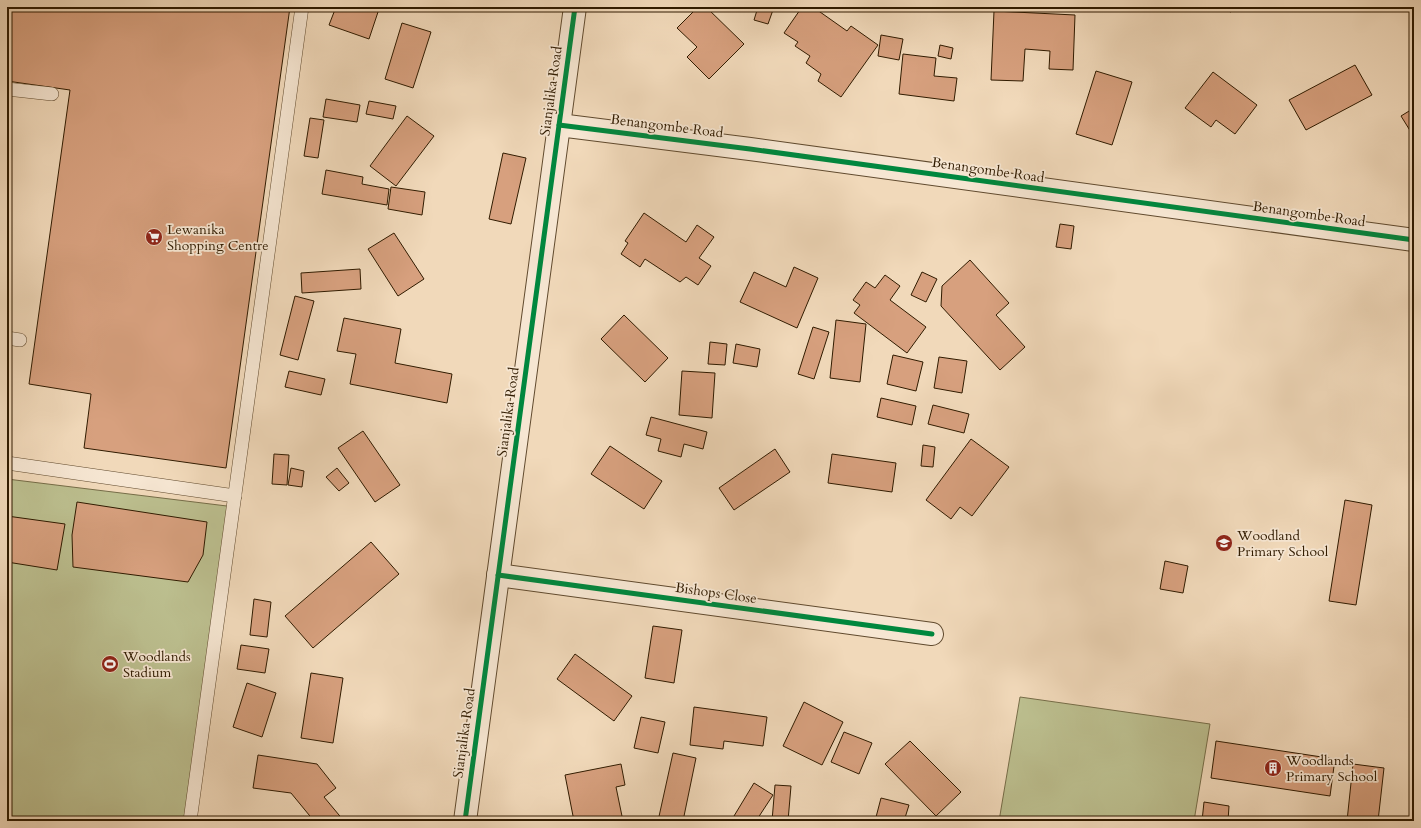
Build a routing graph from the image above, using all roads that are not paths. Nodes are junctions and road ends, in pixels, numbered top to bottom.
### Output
1 (302, 7) edge
2 (575, 7) edge
3 (7, 89) edge
4 (52, 94) dead end
5 (559, 125) junction
6 (1414, 240) edge
7 (7, 463) edge
8 (235, 496) junction
9 (498, 575) junction
10 (932, 634) dead end
11 (190, 821) edge
12 (465, 821) edge

1 - 8 lane
2 - 5 street, Sianjalika Road
3 - 4 lane
5 - 6 street, Benangombe Road
5 - 9 street, Sianjalika Road
7 - 8 lane
8 - 11 lane
9 - 10 street, Bishops Close
9 - 12 street, Sianjalika Road

